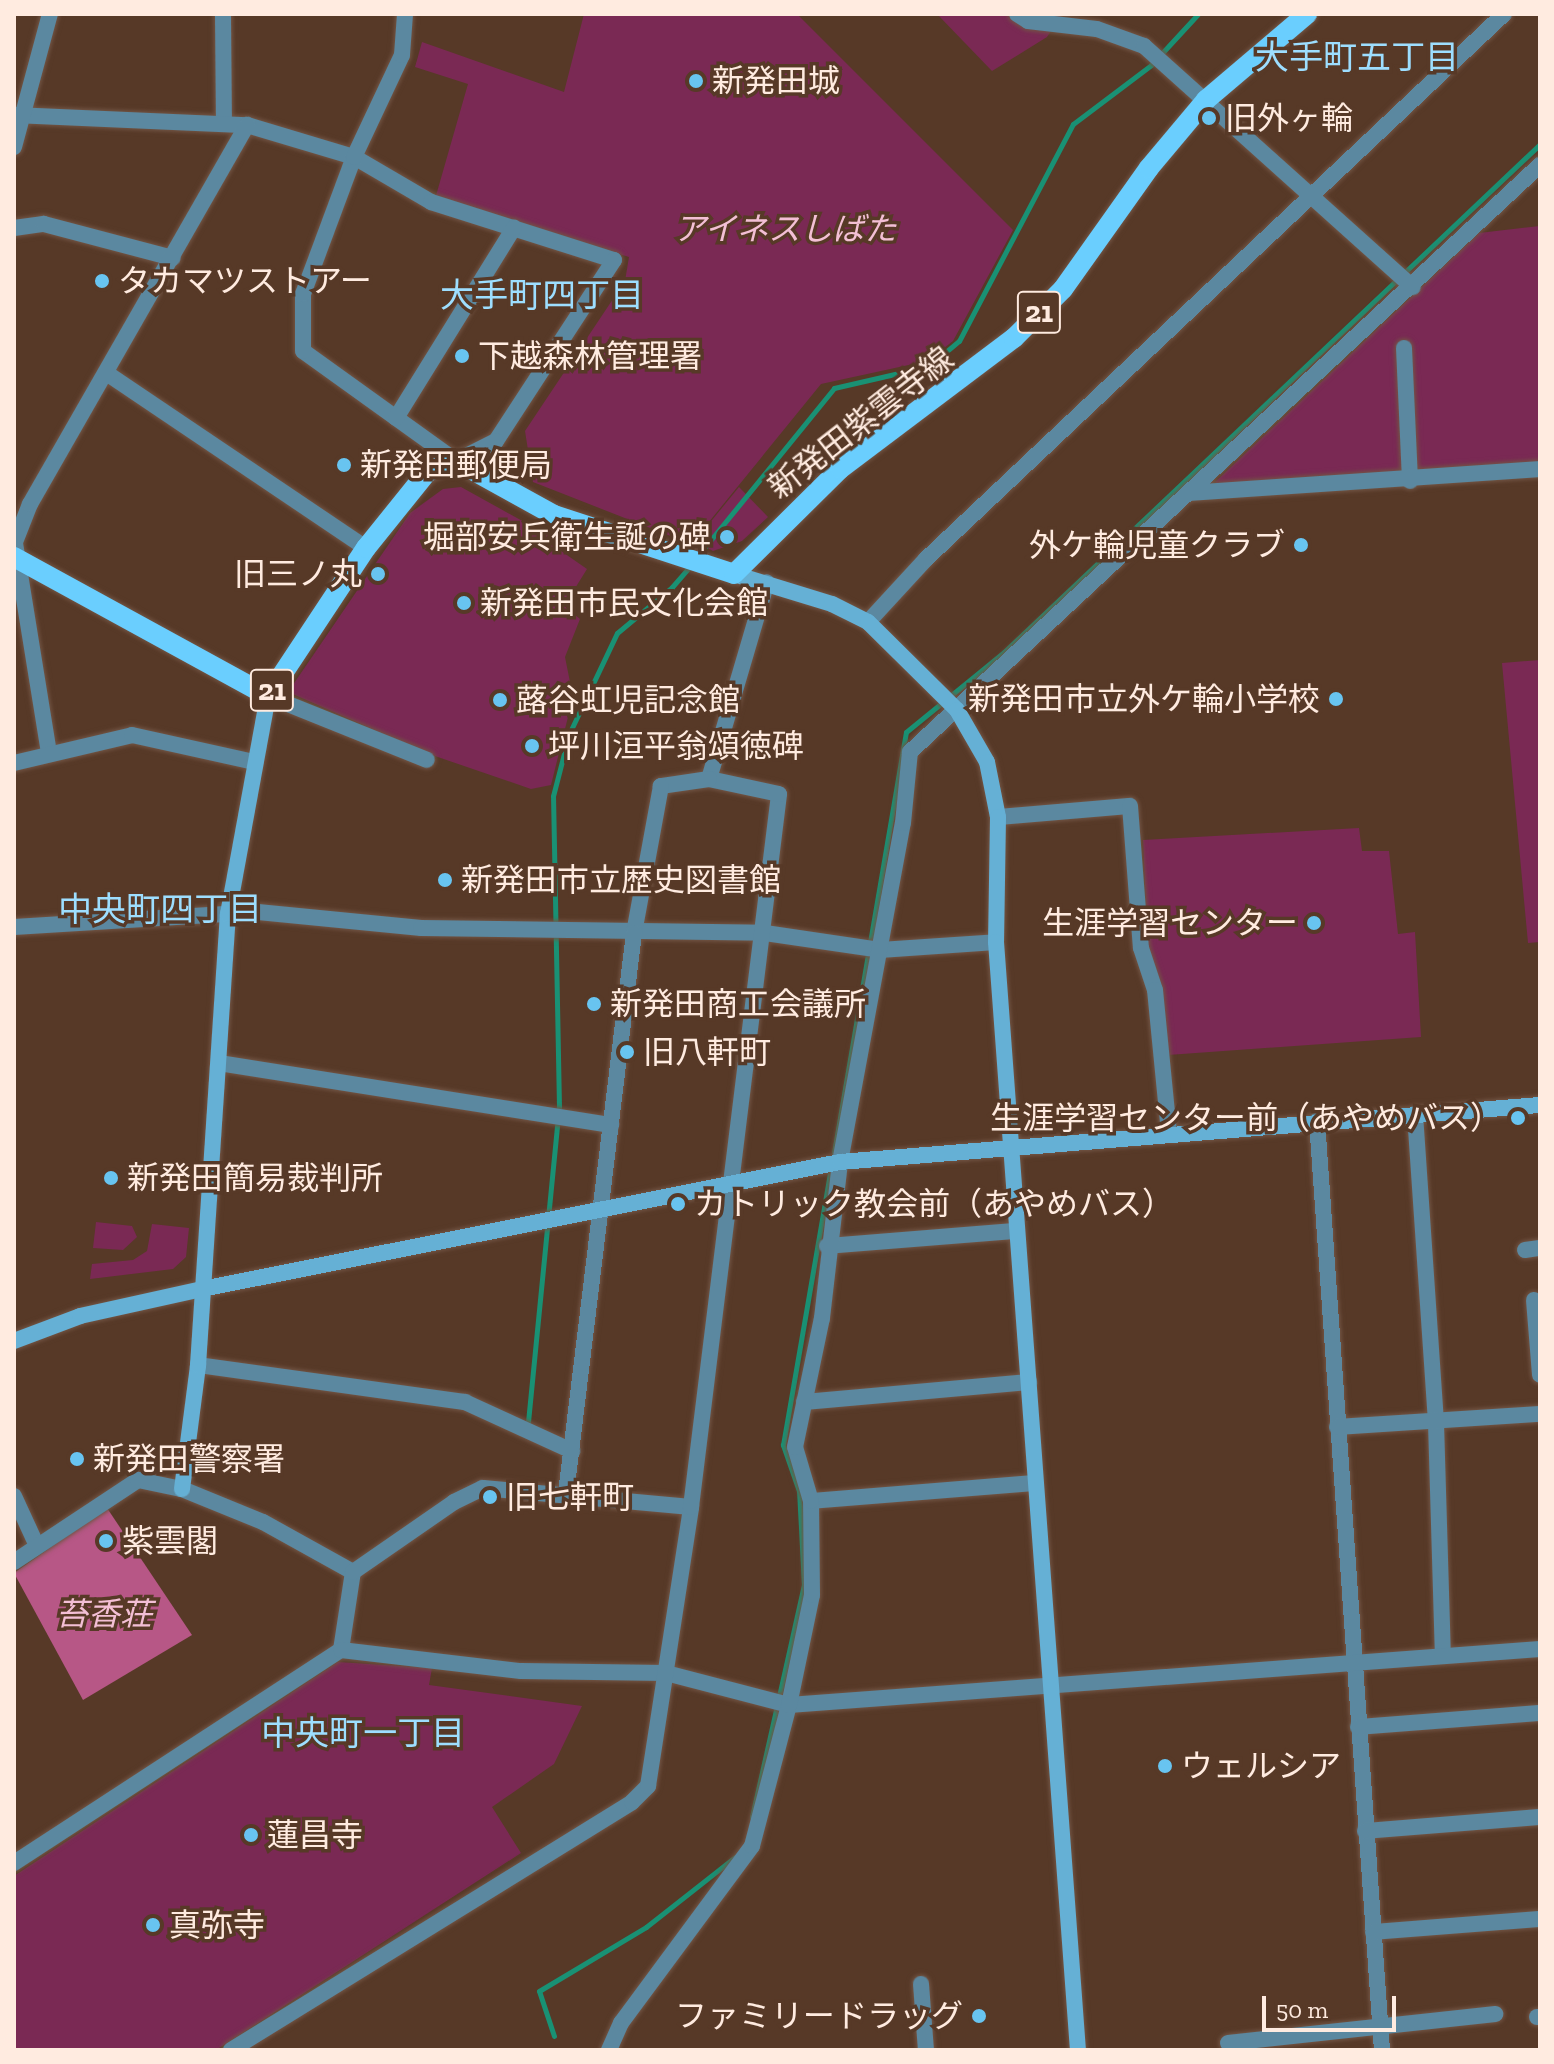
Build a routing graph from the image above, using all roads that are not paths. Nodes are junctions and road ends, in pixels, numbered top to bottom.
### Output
1 (50, 14) edge
2 (223, 14) edge
3 (405, 14) edge
4 (1017, 14) edge
5 (1307, 14) edge
6 (1504, 14) edge
7 (1206, 100) junction
8 (19, 115) edge
9 (224, 123) junction
10 (247, 125) junction
11 (14, 147) edge
12 (354, 157) junction
13 (1540, 165) edge
14 (1312, 195) junction
15 (14, 228) edge
16 (514, 228) junction
17 (173, 258) junction
18 (1413, 287) junction
19 (1404, 348) dead end
20 (108, 374) junction
21 (396, 418) junction
22 (456, 461) junction
23 (1540, 469) edge
24 (1410, 481) junction
25 (1189, 493) junction
26 (366, 548) junction
27 (16, 556) edge
28 (734, 574) junction
29 (767, 582) junction
30 (868, 622) junction
31 (268, 696) junction
32 (957, 710) junction
33 (49, 753) junction
34 (427, 760) dead end
35 (254, 762) junction
36 (14, 763) edge
37 (709, 779) junction
38 (998, 817) junction
39 (228, 914) junction
40 (14, 927) edge
41 (634, 933) junction
42 (765, 933) junction
43 (996, 942) junction
44 (880, 950) junction
45 (219, 1063) junction
46 (1540, 1105) edge
47 (1415, 1114) junction
48 (1317, 1121) junction
49 (611, 1125) junction
50 (1169, 1134) junction
51 (1010, 1147) junction
52 (840, 1162) junction
53 (730, 1181) junction
54 (602, 1212) junction
55 (1015, 1231) junction
56 (827, 1246) junction
57 (202, 1289) junction
58 (1534, 1300) dead end
59 (14, 1341) edge
60 (198, 1365) junction
61 (1540, 1375) edge
62 (1029, 1382) junction
63 (804, 1402) junction
64 (1540, 1414) edge
65 (1436, 1423) junction
66 (1337, 1427) junction
67 (572, 1451) junction
68 (1035, 1483) junction
69 (182, 1489) junction
70 (566, 1493) junction
71 (14, 1496) edge
72 (811, 1501) junction
73 (691, 1507) junction
74 (37, 1546) junction
75 (14, 1562) edge
76 (353, 1572) junction
77 (1540, 1649) edge
78 (341, 1650) junction
79 (1443, 1656) junction
80 (1353, 1663) junction
81 (666, 1673) junction
82 (1051, 1685) junction
83 (789, 1705) junction
84 (1540, 1713) edge
85 (1358, 1727) junction
86 (1540, 1817) edge
87 (1365, 1831) junction
88 (14, 1863) edge
89 (1540, 1919) edge
90 (1373, 1932) junction
91 (921, 1984) dead end
92 (1495, 2014) dead end
93 (1380, 2029) junction
94 (1228, 2043) dead end
95 (231, 2050) edge
96 (609, 2050) edge
97 (926, 2050) edge
98 (1078, 2050) edge
99 (1382, 2050) edge

1 - 8 street
2 - 9 street
3 - 12 street
4 - 7 street
5 - 7 main road, 新発田紫雲寺線 / 21
6 - 14 street
7 - 14 street
7 - 28 main road, 新発田紫雲寺線 / 21
8 - 9 street
8 - 11 street
9 - 10 street
10 - 12 street
10 - 17 street
12 - 16 street
12 - 21 street
13 - 18 street
14 - 18 street
14 - 30 street
15 - 17 street
16 - 21 street
16 - 22 street
17 - 20 street
18 - 25 street
19 - 24 street
20 - 26 street
20 - 27 street
21 - 22 street
22 - 26 main road, 21
22 - 28 main road
23 - 24 street
24 - 25 street
25 - 32 street
26 - 31 main road, 21
27 - 31 main road, 21
27 - 33 street
28 - 29 street
29 - 30 street
29 - 37 street
30 - 32 street
31 - 34 street
31 - 35 street
32 - 38 street
32 - 44 street
33 - 35 street
33 - 36 street
35 - 39 street
37 - 41 street
37 - 42 street
38 - 43 street
38 - 50 street
39 - 40 street
39 - 41 street
39 - 45 street
41 - 42 street
41 - 49 street
42 - 44 street
42 - 53 street
43 - 44 street
43 - 51 street
44 - 52 street
45 - 49 street
45 - 57 street
46 - 47 street
47 - 48 street
47 - 65 street
48 - 50 street
48 - 66 street
49 - 54 street
50 - 51 street
51 - 52 street
51 - 55 street
52 - 53 street
52 - 56 street
53 - 54 street
53 - 73 street
54 - 57 street
54 - 67 street
55 - 56 street
55 - 62 street
56 - 63 street
57 - 59 street
57 - 60 street
58 - 61 street
60 - 67 street
60 - 69 street
62 - 63 street
62 - 68 street
63 - 72 street
64 - 65 street
65 - 66 street
65 - 79 street
66 - 80 street
67 - 70 street
68 - 72 street
68 - 82 street
69 - 74 street
69 - 76 street
70 - 73 street
70 - 76 street
71 - 74 street
72 - 83 street
73 - 81 street
74 - 75 street
76 - 78 street
77 - 79 street
78 - 81 street
78 - 88 street
79 - 80 street
80 - 82 street
80 - 85 street
81 - 83 street
81 - 95 street
82 - 83 street
82 - 98 street
83 - 96 street
84 - 85 street
85 - 87 street
86 - 87 street
87 - 90 street
89 - 90 street
90 - 93 street
91 - 97 street
92 - 93 street
93 - 94 street
93 - 99 street

